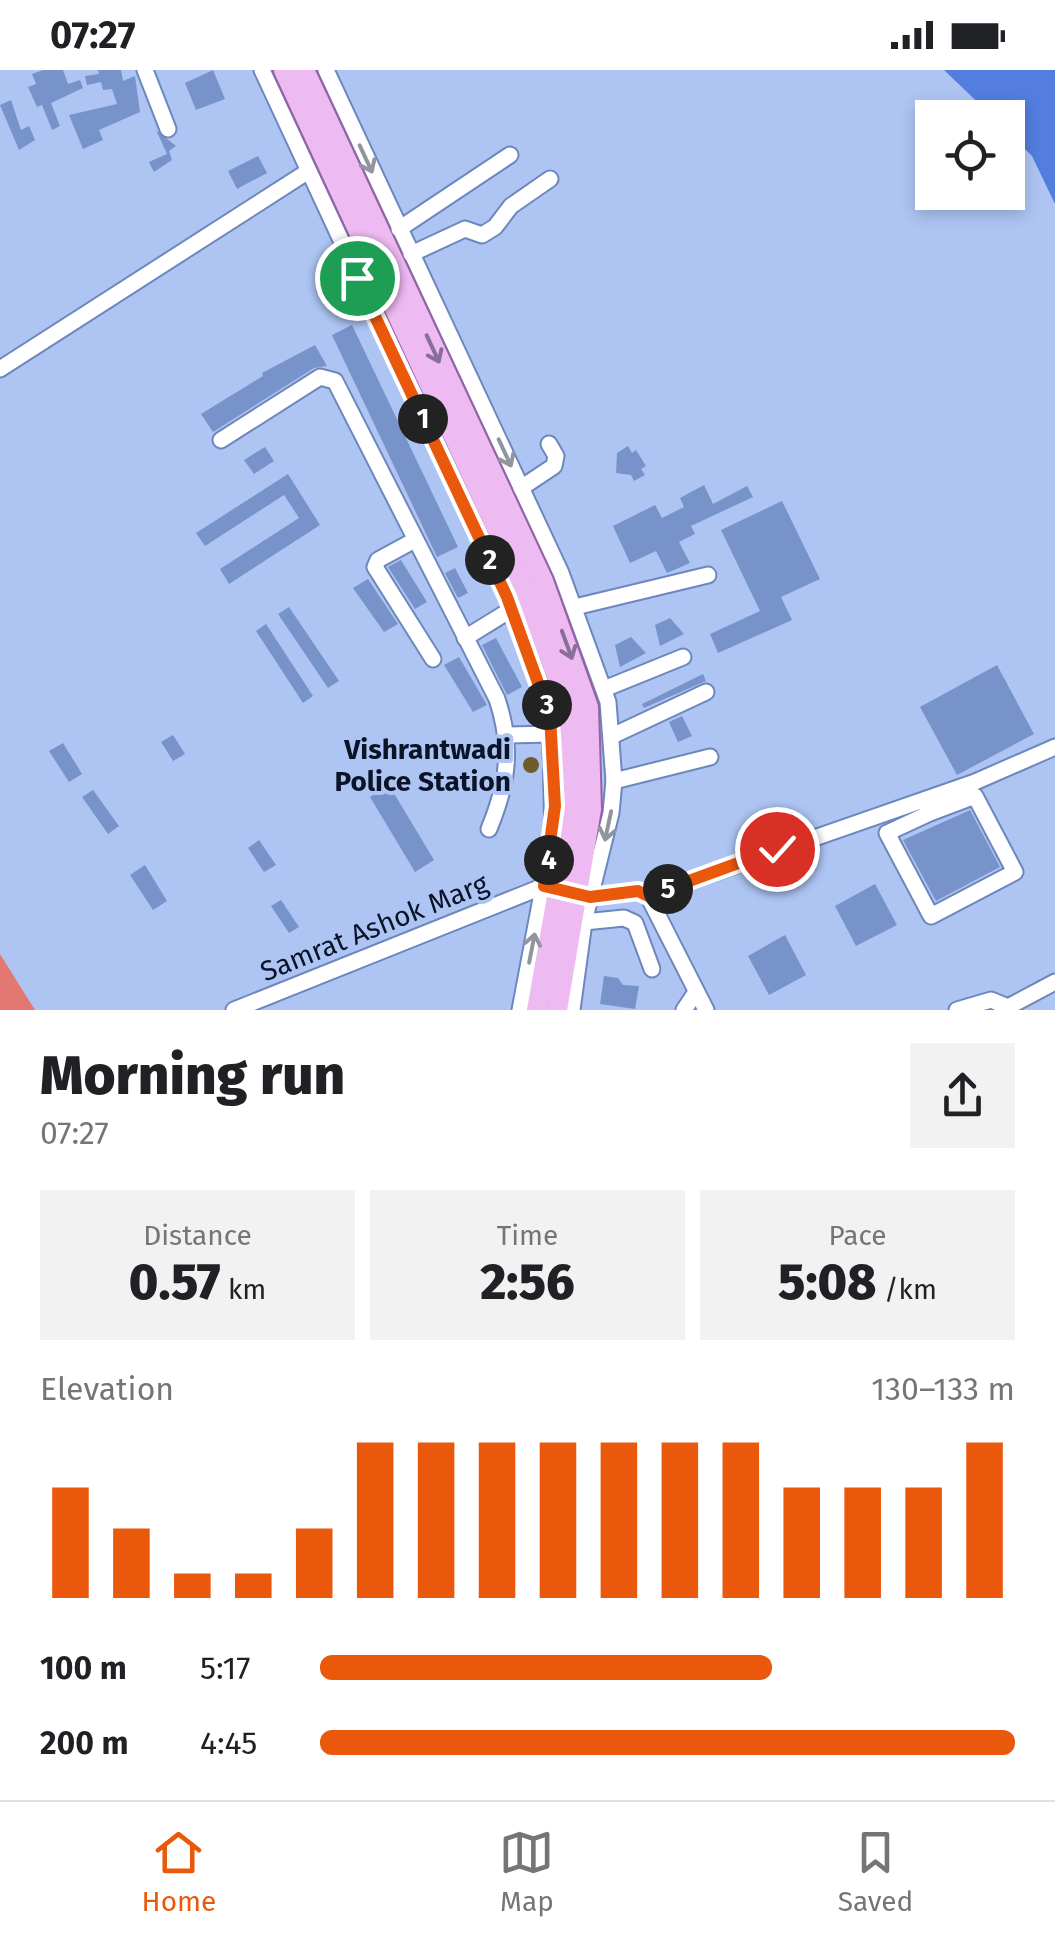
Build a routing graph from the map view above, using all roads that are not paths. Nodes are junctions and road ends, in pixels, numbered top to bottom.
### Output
1 (145, 70) edge
2 (262, 70) edge
3 (284, 70) edge
4 (304, 70) edge
5 (326, 70) edge
6 (168, 129) dead end
7 (510, 155) dead end
8 (307, 172) junction
9 (550, 179) dead end
10 (399, 228) junction
11 (410, 254) junction
12 (0, 369) edge
13 (221, 440) dead end
14 (549, 444) dead end
15 (521, 488) junction
16 (413, 541) junction
17 (708, 575) dead end
18 (575, 607) junction
19 (512, 609) junction
20 (465, 638) junction
21 (683, 657) dead end
22 (432, 659) dead end
23 (604, 689) junction
24 (706, 692) dead end
25 (552, 734) junction
26 (507, 736) junction
27 (612, 736) junction
28 (1055, 746) edge
29 (710, 758) dead end
30 (614, 781) junction
31 (927, 807) junction
32 (489, 828) dead end
33 (568, 890) junction
34 (648, 896) junction
35 (584, 922) junction
36 (652, 969) dead end
37 (1055, 982) edge
38 (696, 992) junction
39 (1008, 1008) edge
40 (234, 1010) edge
41 (520, 1010) edge
42 (536, 1010) edge
43 (557, 1010) edge
44 (572, 1010) edge
45 (684, 1010) edge
46 (706, 1010) edge
47 (957, 1010) edge

1 - 6 street
2 - 8 street
3 - 33 main road
4 -> 33 main road
5 -> 10 street
7 - 10 street
8 - 12 street
8 - 19 street
9 - 11 street
10 - 11 street
11 -> 15 street
13 - 16 street
14 - 15 street
15 - 18 street
16 - 20 street
16 - 22 street
17 - 18 street
18 - 23 street
19 - 20 street
19 - 25 street
20 - 26 street
21 - 23 street
23 - 27 street
24 - 27 street
25 - 26 street
25 - 33 street
26 - 32 street
27 - 30 street
28 - 31 street
29 - 30 street
30 -> 33 street
31 - 31 street
31 - 34 street, Samrat Ashok Marg
33 - 34 street, Samrat Ashok Marg
33 - 35 street
33 - 40 street, Samrat Ashok Marg
41 -> 33 street
33 - 42 main road
33 - 43 main road
34 - 38 street
35 - 36 street
35 - 44 street
37 - 39 street
38 - 45 street
38 - 46 street
39 - 47 street

